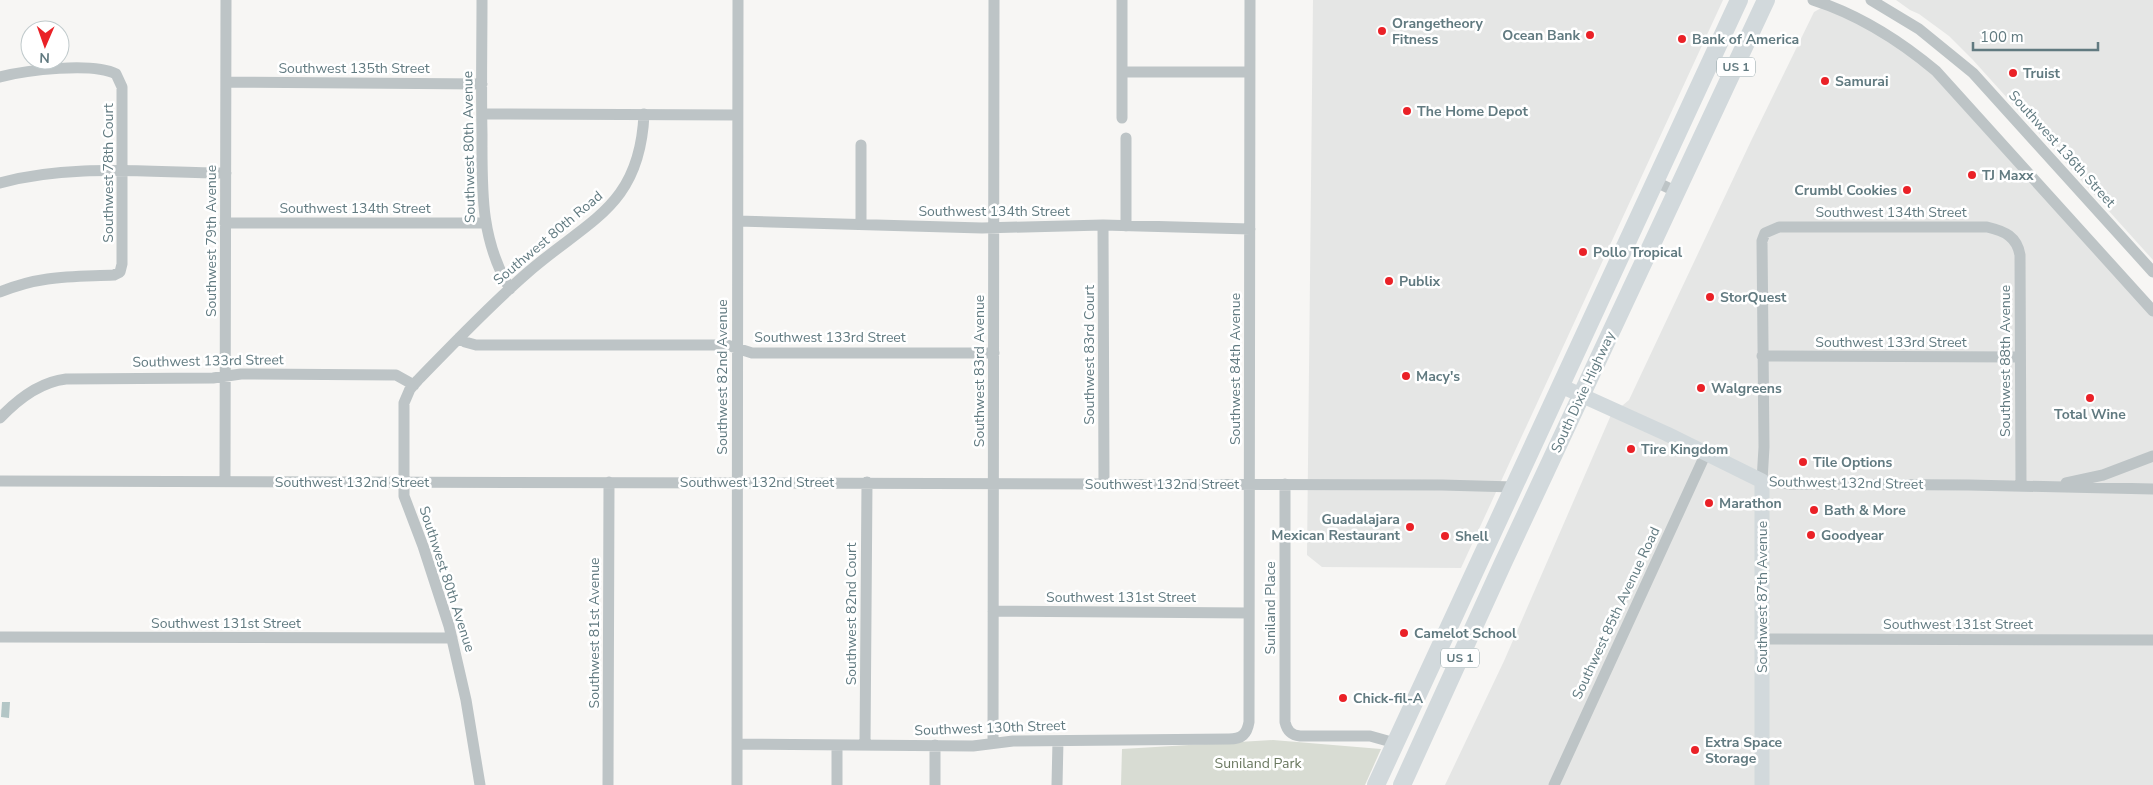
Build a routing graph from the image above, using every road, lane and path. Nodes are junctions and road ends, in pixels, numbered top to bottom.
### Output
1 (226, 0) edge
2 (482, 0) edge
3 (738, 0) edge
4 (994, 0) edge
5 (1122, 0) edge
6 (1250, 0) edge
7 (1739, 0) edge
8 (1766, 0) edge
9 (1813, 0) edge
10 (1870, 0) edge
11 (1122, 72) junction
12 (1249, 72) junction
13 (0, 77) edge
14 (226, 82) junction
15 (482, 84) junction
16 (482, 114) junction
17 (644, 114) junction
18 (738, 115) junction
19 (1122, 118) dead end
20 (1126, 138) dead end
21 (861, 145) dead end
22 (123, 172) junction
23 (226, 173) junction
24 (1656, 182) junction
25 (0, 183) edge
26 (1677, 192) junction
27 (738, 221) junction
28 (225, 223) junction
29 (485, 223) junction
30 (861, 224) junction
31 (1103, 225) junction
32 (1126, 226) junction
33 (994, 227) junction
34 (1250, 228) junction
35 (1768, 230) joint
36 (2012, 237) joint
37 (2153, 272) edge
38 (510, 289) junction
39 (0, 292) edge
40 (2153, 311) edge
41 (459, 338) junction
42 (738, 349) junction
43 (994, 353) junction
44 (1762, 356) junction
45 (2020, 357) junction
46 (226, 376) junction
47 (414, 385) junction
48 (1561, 386) junction
49 (1582, 395) junction
50 (0, 418) edge
51 (1706, 453) junction
52 (2153, 456) edge
53 (0, 481) edge
54 (1762, 481) junction
55 (225, 482) junction
56 (403, 482) junction
57 (609, 482) junction
58 (737, 482) junction
59 (867, 482) junction
60 (994, 483) junction
61 (1104, 484) junction
62 (1249, 484) junction
63 (1286, 484) junction
64 (2021, 486) junction
65 (1514, 487) junction
66 (2038, 487) junction
67 (2153, 489) edge
68 (1534, 497) junction
69 (993, 611) junction
70 (1249, 612) junction
71 (0, 637) edge
72 (452, 638) junction
73 (1762, 639) junction
74 (2153, 640) edge
75 (1243, 736) joint
76 (1058, 741) junction
77 (993, 743) junction
78 (1395, 743) junction
79 (737, 744) junction
80 (837, 745) junction
81 (865, 745) junction
82 (935, 745) junction
83 (1417, 753) junction
84 (480, 785) edge
85 (608, 785) edge
86 (737, 785) edge
87 (837, 785) edge
88 (935, 785) edge
89 (1058, 785) edge
90 (1376, 785) edge
91 (1402, 785) edge
92 (1554, 785) edge
93 (1762, 785) edge

1 - 14 street, Southwest 79th Avenue
2 - 15 street, Southwest 80th Avenue
3 - 18 street, Southwest 82nd Avenue
4 - 33 street, Southwest 83rd Avenue
5 - 11 street
6 - 12 street, Southwest 84th Avenue
7 - 24 highway, South Dixie Highway / US 1
8 - 26 highway, South Dixie Highway / US 1
9 - 40 street
10 - 37 street, Southwest 136th Street
11 - 12 street
11 - 19 street
12 - 34 street, Southwest 84th Avenue
13 - 22 street, Southwest 78th Court
14 - 15 street, Southwest 135th Street
14 - 23 street, Southwest 79th Avenue
15 - 16 street, Southwest 80th Avenue
16 - 17 street
16 - 29 street, Southwest 80th Avenue
17 - 18 street
17 - 38 street, Southwest 80th Road
18 - 27 street, Southwest 82nd Avenue
20 - 32 street
21 - 30 street
22 - 23 street
22 - 25 street
22 - 39 street, Southwest 78th Court
23 - 28 street, Southwest 79th Avenue
24 - 26 street
24 - 48 highway, South Dixie Highway / US 1
26 - 49 highway, South Dixie Highway / US 1
27 - 30 street, Southwest 134th Street
27 - 42 street, Southwest 82nd Avenue
28 - 29 street, Southwest 134th Street
28 - 46 street, Southwest 79th Avenue
29 - 38 street, Southwest 80th Avenue
30 - 33 street, Southwest 134th Street
31 - 32 street, Southwest 134th Street
31 - 33 street, Southwest 134th Street
31 - 61 street, Southwest 83rd Court
32 - 34 street, Southwest 134th Street
33 - 43 street, Southwest 83rd Avenue
34 - 62 street, Southwest 84th Avenue
35 - 36 street, Southwest 134th Street
35 - 44 street, Southwest 87th Avenue
36 - 45 street, Southwest 88th Avenue
38 - 41 street, Southwest 80th Road
41 - 42 street, Southwest 133rd Street
41 - 47 street, Southwest 80th Road
42 - 43 street, Southwest 133rd Street
42 - 58 street, Southwest 82nd Avenue
43 - 60 street, Southwest 83rd Avenue
44 - 45 street, Southwest 133rd Street
44 - 54 street, Southwest 87th Avenue
45 - 64 street, Southwest 88th Avenue
46 - 47 street, Southwest 133rd Street
46 - 50 street, Southwest 133rd Street
46 - 55 street, Southwest 79th Avenue
47 - 56 street, Southwest 80th Avenue
48 - 49 main road, Southwest 132nd Street
48 - 65 highway, South Dixie Highway / US 1
49 - 51 main road, Southwest 132nd Street
49 - 68 highway, South Dixie Highway / US 1
51 - 54 main road, Southwest 132nd Street
51 - 92 street, Southwest 85th Avenue Road
52 - 66 street
53 - 55 street, Southwest 132nd Street
54 - 64 street, Southwest 132nd Street
54 - 73 main road, Southwest 87th Avenue
55 - 56 street, Southwest 132nd Street
56 - 57 street, Southwest 132nd Street
56 - 72 street, Southwest 80th Avenue
57 - 58 street, Southwest 132nd Street
57 - 85 street, Southwest 81st Avenue
58 - 59 street, Southwest 132nd Street
58 - 79 street, Southwest 82nd Avenue
59 - 60 street, Southwest 132nd Street
59 - 81 street, Southwest 82nd Court
60 - 61 street, Southwest 132nd Street
60 - 69 street, Southwest 83rd Avenue
61 - 62 street, Southwest 132nd Street
62 - 63 street, Southwest 132nd Street
62 - 70 street, Southwest 84th Avenue
63 - 65 street, Southwest 132nd Street
63 - 78 street, Suniland Place
64 - 66 street, Southwest 132nd Street
65 - 68 highway
65 - 78 highway, South Dixie Highway / US 1
66 - 67 street, Southwest 132nd Street
68 - 83 highway, South Dixie Highway / US 1
69 - 70 street, Southwest 131st Street
69 - 77 street, Southwest 83rd Avenue
70 - 75 street, Southwest 84th Avenue
71 - 72 street, Southwest 131st Street
72 - 84 street, Southwest 80th Avenue
73 - 74 street, Southwest 131st Street
73 - 93 main road, Southwest 87th Avenue
75 - 76 street, Southwest 130th Street
76 - 77 street, Southwest 130th Street
76 - 89 street
77 - 82 street, Southwest 130th Street
78 - 83 highway
78 - 90 highway, South Dixie Highway / US 1
79 - 80 street, Southwest 130th Street
79 - 86 street, Southwest 82nd Avenue
80 - 81 street, Southwest 130th Street
80 - 87 street
81 - 82 street, Southwest 130th Street
82 - 88 street
83 - 91 highway, South Dixie Highway / US 1

